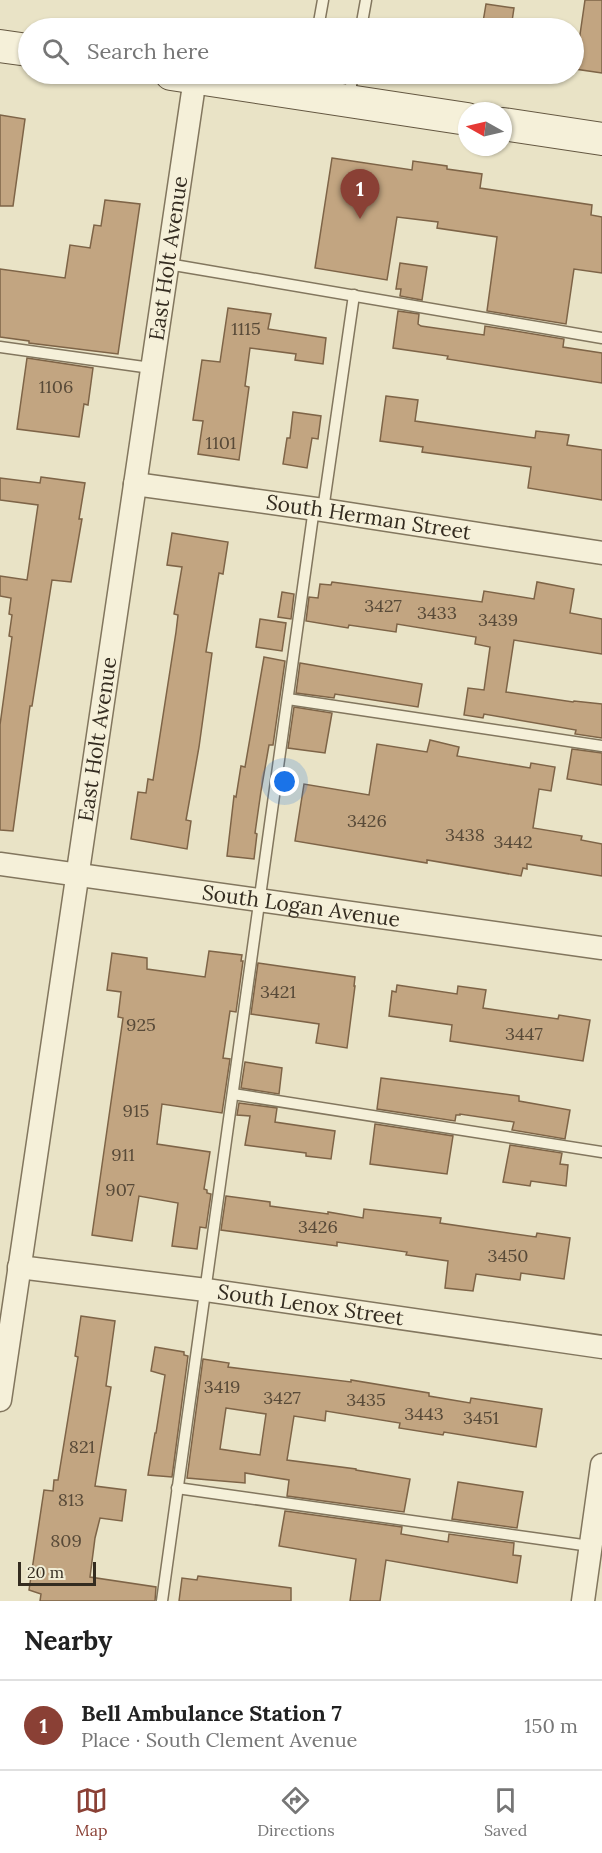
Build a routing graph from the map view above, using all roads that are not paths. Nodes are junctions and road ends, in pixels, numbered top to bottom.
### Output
1 (323, 0) edge
2 (366, 0) edge
3 (320, 18) edge
4 (363, 18) edge
5 (0, 46) edge
6 (18, 49) edge
7 (182, 84) edge
8 (310, 84) edge
9 (351, 87) edge
10 (458, 117) edge
11 (512, 125) edge
12 (602, 139) edge
13 (168, 264) junction
14 (354, 295) junction
15 (602, 338) edge
16 (0, 347) edge
17 (151, 368) junction
18 (135, 484) junction
19 (319, 509) junction
20 (602, 553) edge
21 (288, 699) junction
22 (602, 746) edge
23 (0, 864) edge
24 (77, 875) junction
25 (260, 899) junction
26 (602, 948) edge
27 (233, 1094) junction
28 (602, 1152) edge
29 (19, 1267) junction
30 (206, 1290) junction
31 (602, 1347) edge
32 (0, 1400) edge
33 (602, 1465) edge
34 (177, 1488) junction
35 (590, 1546) junction
36 (162, 1601) edge
37 (583, 1601) edge

1 - 3 lane
2 - 4 lane
5 - 6 street
7 - 13 street, East Holt Avenue
8 - 9 street
9 - 10 street
11 - 12 street
13 - 14 lane
13 - 17 street, East Holt Avenue
14 - 15 lane
14 - 19 lane
16 - 17 lane
17 - 18 street, East Holt Avenue
18 - 19 street, South Herman Street
18 - 24 street, East Holt Avenue
19 - 20 street, South Herman Street
19 - 21 lane
21 - 22 lane
21 - 25 lane
23 - 24 street, South Logan Avenue
24 - 25 street, South Logan Avenue
24 - 29 street, East Holt Avenue
25 - 26 street, South Logan Avenue
25 - 27 lane
27 - 28 lane
27 - 30 lane
29 - 30 street, South Lenox Street
29 - 32 street, East Holt Avenue
30 - 31 street, South Lenox Street
30 - 34 lane
33 - 35 street
34 - 35 lane
34 - 36 lane
35 - 37 street

